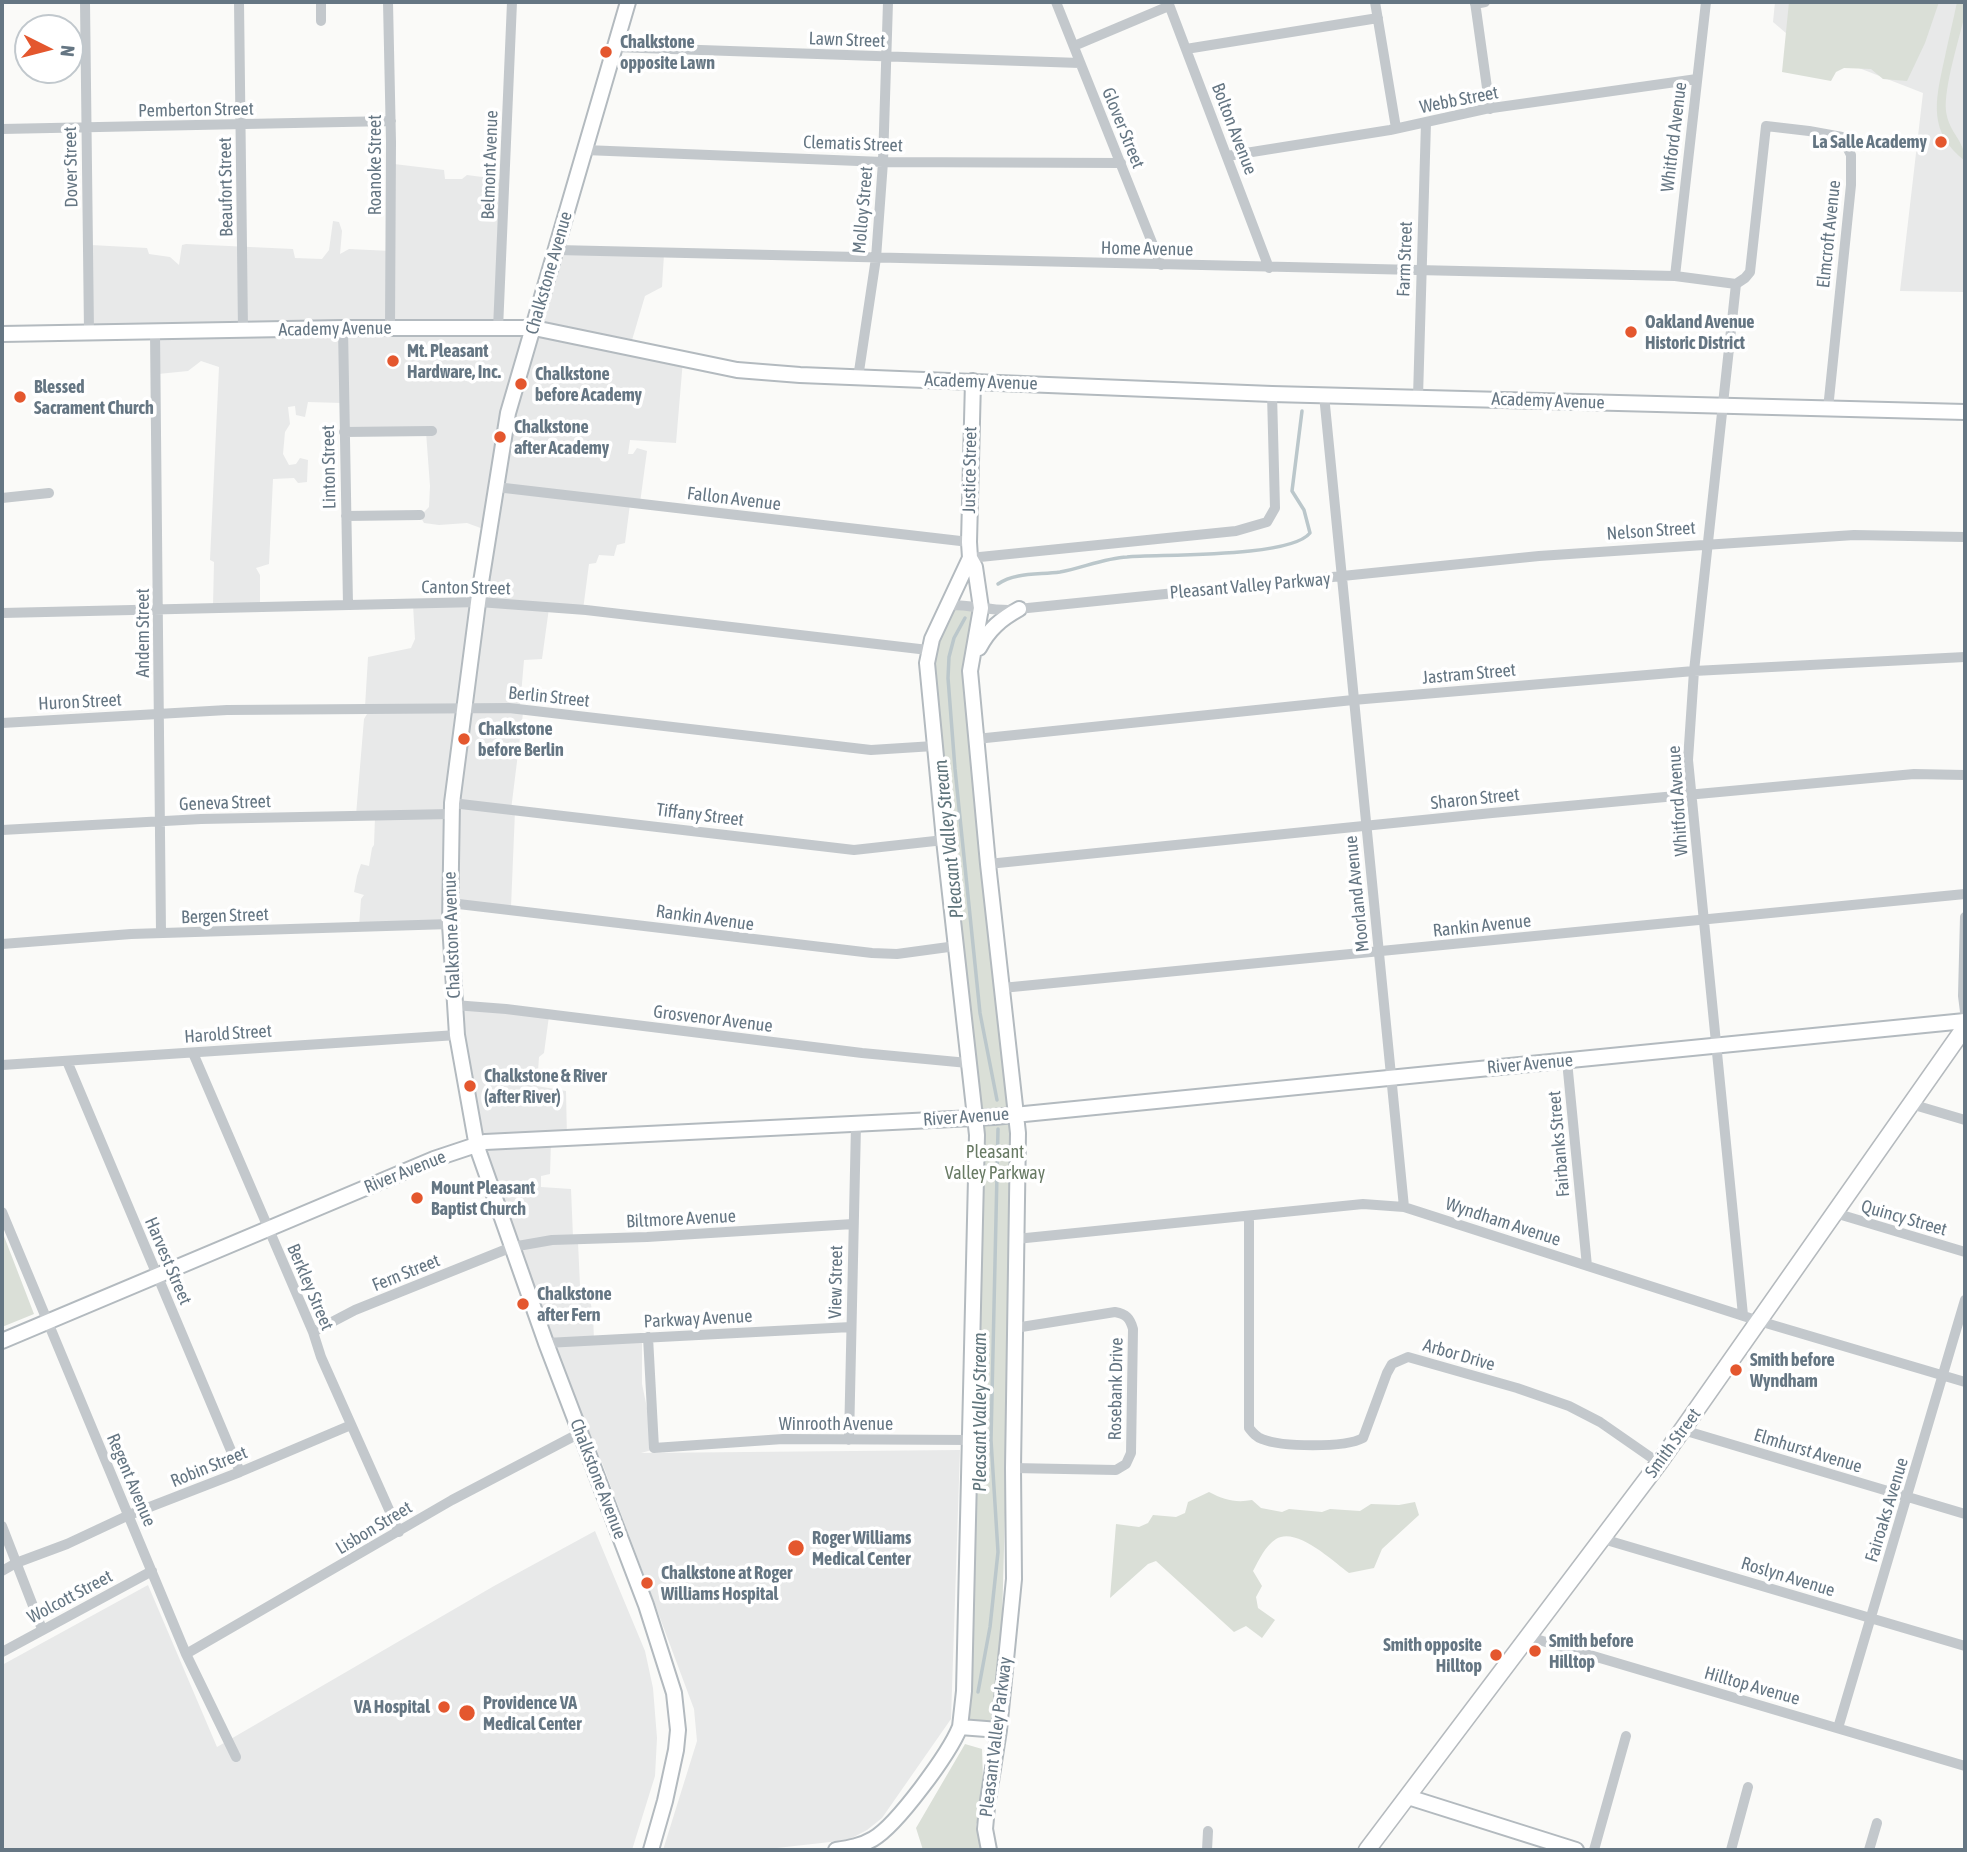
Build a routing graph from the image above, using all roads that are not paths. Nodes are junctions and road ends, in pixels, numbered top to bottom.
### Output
1 (85, 2) edge
2 (239, 2) edge
3 (321, 2) edge
4 (388, 2) edge
5 (512, 2) edge
6 (628, 2) edge
7 (888, 2) edge
8 (1056, 2) edge
9 (1375, 2) edge
10 (1478, 2) edge
11 (1706, 2) edge
12 (1169, 4) edge
13 (1378, 18) junction
14 (321, 21) dead end
15 (1073, 46) junction
16 (613, 47) junction
17 (1186, 49) junction
18 (887, 57) junction
19 (1080, 63) junction
20 (1697, 79) junction
21 (1490, 109) junction
22 (391, 121) junction
23 (1426, 122) junction
24 (241, 124) junction
25 (86, 128) junction
26 (1396, 128) junction
27 (2, 129) edge
28 (585, 150) junction
29 (1227, 156) junction
30 (883, 162) junction
31 (1121, 163) junction
32 (556, 250) junction
33 (876, 258) junction
34 (1161, 265) junction
35 (1269, 268) junction
36 (1420, 271) junction
37 (1675, 276) junction
38 (1737, 284) junction
39 (342, 328) junction
40 (390, 328) junction
41 (534, 328) junction
42 (498, 329) junction
43 (243, 330) junction
44 (155, 331) junction
45 (89, 332) junction
46 (2, 334) edge
47 (858, 378) junction
48 (973, 382) junction
49 (1272, 394) junction
50 (1324, 395) junction
51 (1418, 397) junction
52 (1722, 406) junction
53 (1828, 409) junction
54 (1965, 412) edge
55 (432, 431) dead end
56 (344, 432) junction
57 (496, 487) junction
58 (49, 493) dead end
59 (2, 498) edge
60 (420, 514) dead end
61 (346, 516) junction
62 (1965, 537) edge
63 (969, 542) junction
64 (1708, 543) junction
65 (970, 558) junction
66 (1341, 578) junction
67 (479, 602) junction
68 (348, 605) junction
69 (947, 606) junction
70 (981, 608) junction
71 (159, 609) junction
72 (1019, 609) junction
73 (2, 613) edge
74 (928, 650) junction
75 (1965, 657) edge
76 (972, 661) junction
77 (1694, 671) junction
78 (1353, 700) junction
79 (466, 708) junction
80 (160, 713) junction
81 (2, 723) edge
82 (976, 739) junction
83 (934, 746) junction
84 (1965, 775) edge
85 (1691, 794) junction
86 (451, 808) junction
87 (160, 821) junction
88 (1366, 827) junction
89 (2, 830) edge
90 (944, 840) junction
91 (988, 864) junction
92 (1965, 894) edge
93 (450, 903) junction
94 (1965, 917) edge
95 (1704, 920) junction
96 (450, 924) junction
97 (161, 933) junction
98 (2, 944) edge
99 (956, 946) junction
100 (1378, 951) junction
101 (1002, 988) junction
102 (454, 1005) junction
103 (1965, 1012) edge
104 (1965, 1021) edge
105 (1965, 1027) edge
106 (457, 1035) junction
107 (1716, 1045) junction
108 (193, 1053) junction
109 (1567, 1060) junction
110 (67, 1061) junction
111 (968, 1063) junction
112 (2, 1065) edge
113 (1391, 1077) junction
114 (1911, 1104) junction
115 (1016, 1113) junction
116 (976, 1118) junction
117 (1965, 1120) edge
118 (856, 1125) junction
119 (477, 1147) junction
120 (1404, 1207) junction
121 (2, 1212) edge
122 (1835, 1213) junction
123 (1249, 1216) junction
124 (853, 1224) junction
125 (269, 1229) junction
126 (1016, 1238) junction
127 (512, 1247) junction
128 (1965, 1252) edge
129 (1587, 1266) junction
130 (159, 1275) junction
131 (1965, 1300) edge
132 (1743, 1315) junction
133 (1759, 1321) junction
134 (47, 1322) junction
135 (851, 1327) junction
136 (1014, 1328) junction
137 (313, 1332) junction
138 (648, 1337) junction
139 (2, 1340) edge
140 (546, 1343) junction
141 (1943, 1375) junction
142 (1965, 1382) edge
143 (351, 1425) junction
144 (1683, 1430) junction
145 (580, 1433) junction
146 (849, 1440) junction
147 (971, 1440) junction
148 (1659, 1463) junction
149 (1013, 1468) junction
150 (240, 1472) junction
151 (1907, 1496) junction
152 (1965, 1514) edge
153 (129, 1515) junction
154 (2, 1526) edge
155 (399, 1532) junction
156 (1603, 1539) junction
157 (16, 1563) junction
158 (2, 1571) edge
159 (152, 1571) junction
160 (1871, 1618) junction
161 (42, 1629) junction
162 (1529, 1637) junction
163 (1965, 1646) edge
164 (2, 1652) edge
165 (186, 1654) junction
166 (960, 1727) junction
167 (1838, 1728) junction
168 (999, 1730) junction
169 (1626, 1736) dead end
170 (236, 1757) dead end
171 (1965, 1766) edge
172 (1748, 1787) dead end
173 (1408, 1797) junction
174 (1877, 1823) dead end
175 (1208, 1831) dead end
176 (652, 1850) edge
177 (836, 1850) edge
178 (989, 1850) edge
179 (1207, 1850) edge
180 (1367, 1850) edge
181 (1576, 1850) edge
182 (1594, 1850) edge
183 (1731, 1850) edge
184 (1869, 1850) edge

1 - 25 street, Dover Street
2 - 24 street, Beaufort Street
3 - 14 street
4 - 22 street, Roanoke Street
5 - 42 street, Belmont Avenue
6 - 16 street, Chalkstone Avenue
7 - 18 street, Molloy Street
8 - 15 street, Glover Street
9 - 13 street
10 - 21 street
11 - 20 street, Whitford Avenue
12 - 15 street
12 - 17 street, Bolton Avenue
13 - 17 street
13 - 26 street
15 - 19 street, Glover Street
16 - 18 street, Lawn Street
16 - 28 street, Chalkstone Avenue
17 - 29 street, Bolton Avenue
18 - 19 street, Lawn Street
18 - 30 street, Molloy Street
19 - 31 street, Glover Street
20 - 21 street, Webb Street
20 - 37 street, Whitford Avenue
21 - 23 street, Webb Street
22 - 24 street, Pemberton Street
22 - 40 street, Roanoke Street
23 - 26 street, Webb Street
23 - 36 street, Farm Street
24 - 25 street, Pemberton Street
24 - 43 street, Beaufort Street
25 - 27 street, Pemberton Street
25 - 45 street, Dover Street
26 - 29 street, Webb Street
28 - 30 street, Clematis Street
28 - 32 street, Chalkstone Avenue
29 - 35 street, Bolton Avenue
30 - 31 street, Clematis Street
30 - 33 street, Molloy Street
31 - 34 street, Glover Street
32 - 33 street, Home Avenue
32 - 41 street, Chalkstone Avenue
33 - 34 street, Home Avenue
33 - 47 street, Molloy Street
34 - 35 street, Home Avenue
35 - 36 street, Home Avenue
36 - 37 street, Home Avenue
36 - 51 street, Farm Street
37 - 38 street, Home Avenue
38 - 52 street, Whitford Avenue
38 - 53 street, Elmcroft Avenue
39 - 40 street, Academy Avenue
39 - 43 street, Academy Avenue
39 - 56 street, Linton Street
40 - 42 street, Academy Avenue
41 - 42 street, Academy Avenue
41 - 47 street, Academy Avenue
41 - 57 street, Chalkstone Avenue
43 - 44 street, Academy Avenue
44 - 45 street, Academy Avenue
44 - 71 street, Andem Street
45 - 46 street, Academy Avenue
47 - 48 street, Academy Avenue
48 - 49 street, Academy Avenue
48 - 63 street, Justice Street
49 - 50 street, Academy Avenue
49 - 65 street
50 - 51 street, Academy Avenue
50 - 66 street, Pleasant Valley Parkway
51 - 52 street, Academy Avenue
52 - 53 street, Academy Avenue
52 - 64 street, Whitford Avenue
53 - 54 street, Academy Avenue
55 - 56 street
56 - 61 street, Linton Street
57 - 63 street, Fallon Avenue
57 - 67 street, Chalkstone Avenue
58 - 59 street
60 - 61 street
61 - 68 street, Linton Street
62 - 64 street, Nelson Street
63 - 65 street, Justice Street
64 - 66 street, Nelson Street
64 - 77 street, Whitford Avenue
65 - 69 street, Pleasant Valley Parkway
65 - 70 street, Pleasant Valley Parkway
66 - 72 street, Pleasant Valley Parkway
66 - 78 street, Moorland Avenue
67 - 68 street, Canton Street
67 - 74 street, Canton Street
67 - 79 street, Chalkstone Avenue
68 - 71 street, Canton Street
69 - 70 street, Pleasant Valley Parkway
69 - 74 street, Pleasant Valley Parkway
70 - 72 street, Pleasant Valley Parkway
70 - 76 street, Pleasant Valley Parkway
71 - 73 street, Canton Street
71 - 80 street, Andem Street
72 - 76 street
74 - 83 street, Pleasant Valley Parkway
75 - 77 street, Jastram Street
76 - 82 street, Pleasant Valley Parkway
77 - 78 street, Jastram Street
77 - 85 street, Whitford Avenue
78 - 82 street, Jastram Street
78 - 88 street, Moorland Avenue
79 - 80 street, Berlin Street
79 - 83 street, Berlin Street
79 - 86 street, Chalkstone Avenue
80 - 81 street, Huron Street
80 - 87 street, Andem Street
82 - 91 street, Pleasant Valley Parkway
83 - 90 street, Pleasant Valley Parkway
84 - 85 street, Sharon Street
85 - 88 street, Sharon Street
85 - 95 street, Whitford Avenue
86 - 87 street, Geneva Street
86 - 90 street, Tiffany Street
86 - 93 street, Chalkstone Avenue
87 - 89 street, Geneva Street
87 - 97 street, Andem Street
88 - 91 street, Sharon Street
88 - 100 street, Moorland Avenue
90 - 99 street, Pleasant Valley Parkway
91 - 101 street, Pleasant Valley Parkway
92 - 95 street, Rankin Avenue
93 - 96 street, Chalkstone Avenue
93 - 99 street, Rankin Avenue
94 - 103 street
95 - 100 street, Rankin Avenue
95 - 107 street, Whitford Avenue
96 - 97 street, Bergen Street
96 - 102 street, Chalkstone Avenue
97 - 98 street, Bergen Street
99 - 111 street, Pleasant Valley Parkway
100 - 101 street, Rankin Avenue
100 - 113 street, Moorland Avenue
101 - 115 street, Pleasant Valley Parkway
102 - 106 street, Chalkstone Avenue
102 - 111 street, Grosvenor Avenue
104 - 107 street, River Avenue
105 - 114 main road, Smith Street
106 - 108 street, Harold Street
106 - 119 street, Chalkstone Avenue
107 - 109 street, River Avenue
107 - 132 street, Whitford Avenue
108 - 110 street, Harold Street
108 - 125 street, Berkley Street
109 - 113 street, River Avenue
109 - 129 street, Fairbanks Street
110 - 112 street, Harold Street
110 - 130 street, Harvest Street
111 - 116 street, Pleasant Valley Parkway
113 - 115 street, River Avenue
113 - 120 street, Moorland Avenue
114 - 117 street
114 - 122 main road, Smith Street
115 - 116 street, River Avenue
115 - 126 street, Pleasant Valley Parkway
116 - 118 street, River Avenue
116 - 147 street, Pleasant Valley Parkway
118 - 119 street, River Avenue
118 - 124 street, View Street
119 - 125 street, River Avenue
119 - 127 street, Chalkstone Avenue
120 - 123 street, Wyndham Avenue
120 - 129 street, Wyndham Avenue
121 - 134 street, Regent Avenue
122 - 128 street, Quincy Street
122 - 133 main road, Smith Street
123 - 126 street, Wyndham Avenue
123 - 148 street, Arbor Drive
124 - 127 street, Biltmore Avenue
124 - 135 street, View Street
125 - 130 street, River Avenue
125 - 137 street, Berkley Street
126 - 136 street, Pleasant Valley Parkway
127 - 137 street, Fern Street
127 - 140 street, Chalkstone Avenue
129 - 132 street, Wyndham Avenue
130 - 134 street, River Avenue
130 - 150 street, Harvest Street
131 - 141 street, Fairoaks Avenue
132 - 133 street, Wyndham Avenue
133 - 141 street, Wyndham Avenue
133 - 144 main road, Smith Street
134 - 139 street, River Avenue
134 - 153 street, Regent Avenue
135 - 138 street, Parkway Avenue
135 - 146 street, View Street
136 - 149 street, Pleasant Valley Parkway
136 - 149 street, Rosebank Drive
137 - 143 street, Berkley Street
138 - 140 street, Parkway Avenue
138 - 146 street, Winrooth Avenue
140 - 145 street, Chalkstone Avenue
141 - 142 street, Wyndham Avenue
141 - 151 street, Fairoaks Avenue
143 - 150 street, Robin Street
143 - 155 street, Berkley Street
144 - 148 main road, Smith Street
144 - 151 street, Elmhurst Avenue
145 - 155 street, Lisbon Street
145 - 176 street, Chalkstone Avenue
146 - 147 street, Winrooth Avenue
147 - 166 street, Pleasant Valley Parkway
148 - 156 main road, Smith Street
149 - 168 street, Pleasant Valley Parkway
150 - 153 street, Robin Street
151 - 152 street, Elmhurst Avenue
151 - 160 street, Fairoaks Avenue
153 - 157 street, Robin Street
153 - 159 street, Regent Avenue
154 - 157 street
155 - 165 street, Lisbon Street
156 - 160 street, Roslyn Avenue
156 - 162 main road, Smith Street
157 - 158 street, Robin Street
157 - 161 street
159 - 161 street, Wolcott Street
159 - 165 street, Regent Avenue
160 - 163 street, Roslyn Avenue
160 - 167 street, Fairoaks Avenue
161 - 164 street, Wolcott Street
162 - 167 street, Hilltop Avenue
162 - 173 main road, Smith Street
165 - 170 street, Regent Avenue
166 - 168 street
166 - 177 street
167 - 171 street, Hilltop Avenue
168 - 178 street, Pleasant Valley Parkway
169 - 182 street
172 - 183 street
173 - 180 main road, Smith Street
173 - 181 street
174 - 184 street
175 - 179 street

